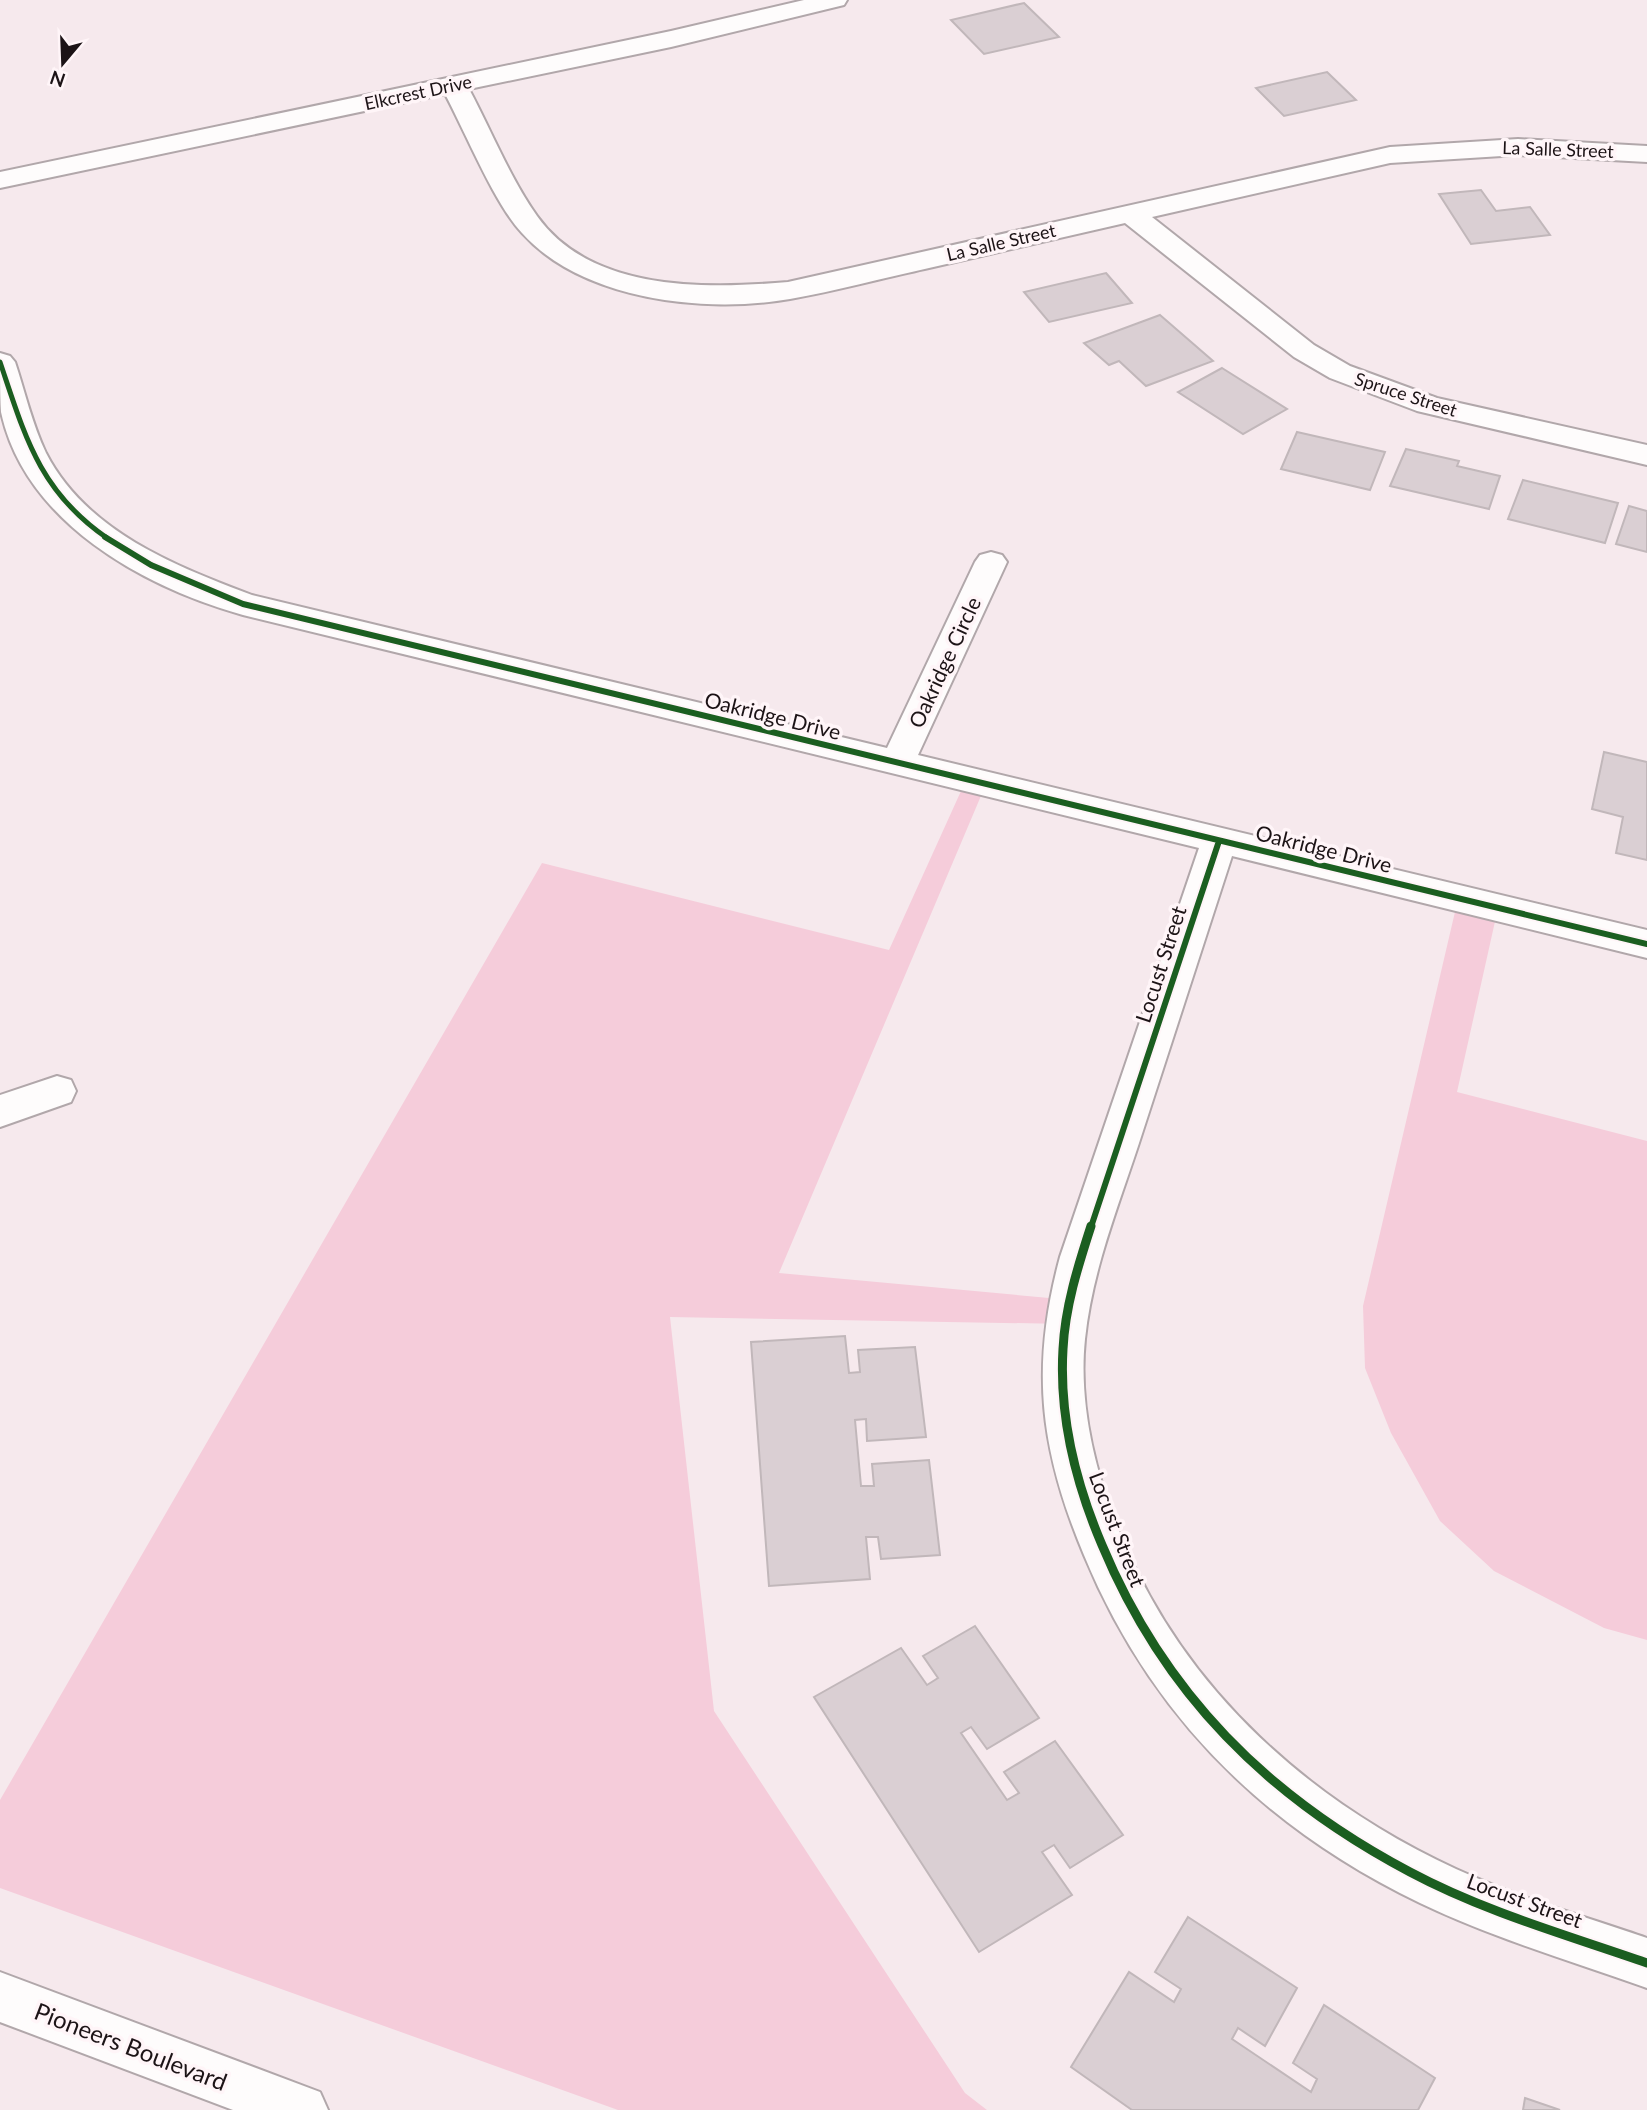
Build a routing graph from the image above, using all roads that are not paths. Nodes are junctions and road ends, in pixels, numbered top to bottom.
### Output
1 (835, 0) edge
2 (453, 84) junction
3 (1647, 154) edge
4 (0, 180) edge
5 (1130, 213) junction
6 (0, 362) edge
7 (1647, 455) edge
8 (991, 562) dead end
9 (897, 763) junction
10 (1219, 841) junction
11 (1647, 944) edge
12 (57, 1091) dead end
13 (0, 1111) edge
14 (1647, 1962) edge
15 (0, 1997) edge
16 (302, 2110) edge

1 - 2 street, Elkcrest Drive
2 - 4 street, Elkcrest Drive
2 - 5 street, La Salle Street
3 - 5 street, La Salle Street
5 - 7 street, Spruce Street
6 - 9 street, Oakridge Drive
8 - 9 street, Oakridge Circle
9 - 10 street, Oakridge Drive
10 - 11 street, Oakridge Drive
10 - 14 street, Locust Street
12 - 13 street
15 - 16 street, Pioneers Boulevard

